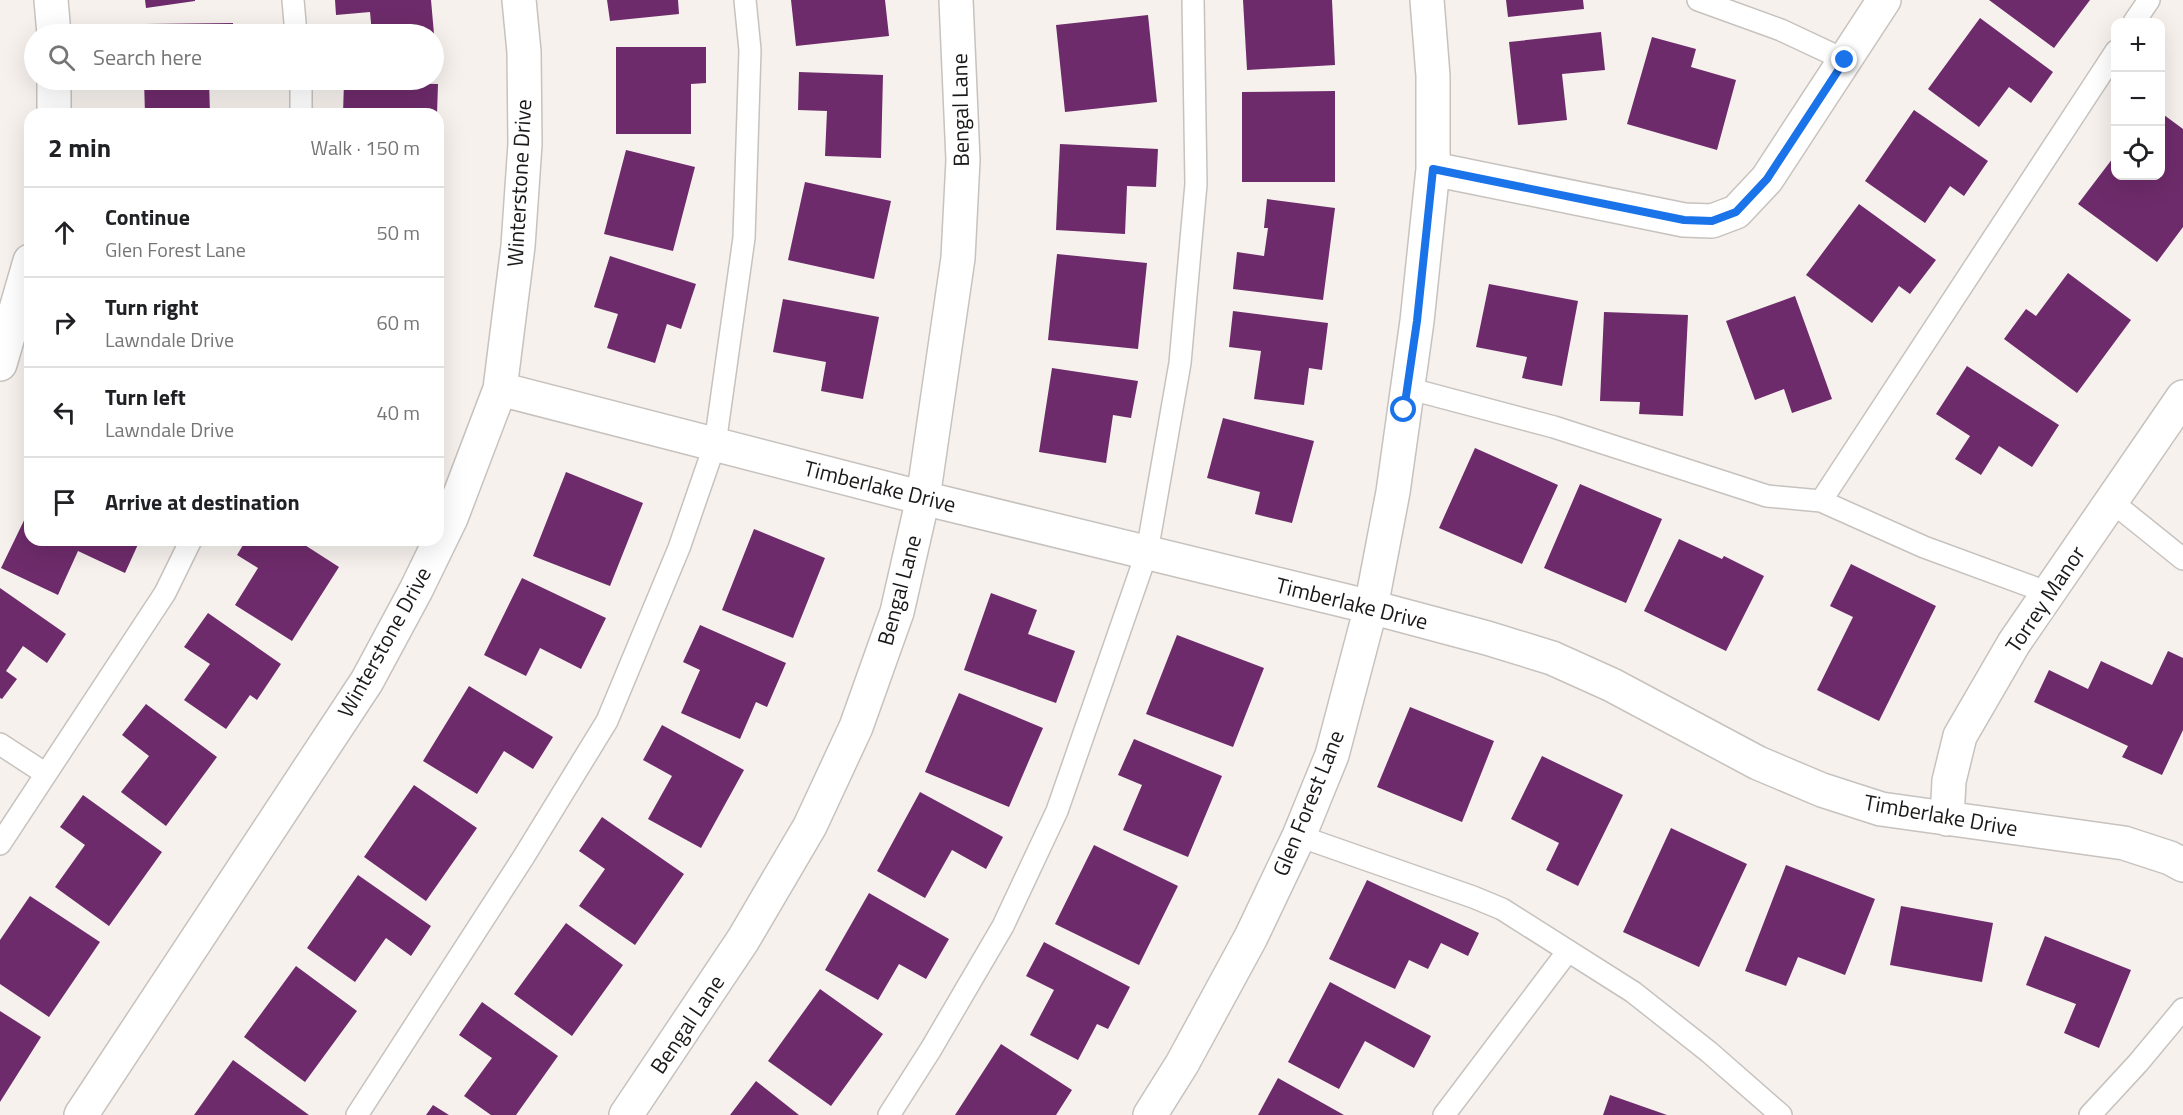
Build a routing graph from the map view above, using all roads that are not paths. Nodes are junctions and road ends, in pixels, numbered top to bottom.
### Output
1 (51, 0) edge
2 (293, 0) edge
3 (519, 0) edge
4 (745, 0) edge
5 (956, 0) edge
6 (1193, 0) edge
7 (1427, 0) edge
8 (1698, 0) edge
9 (1884, 0) edge
10 (2149, 0) edge
11 (2137, 18) edge
12 (53, 24) edge
13 (295, 24) edge
14 (2111, 57) edge
15 (1845, 60) junction
16 (54, 90) edge
17 (301, 90) edge
18 (54, 108) edge
19 (301, 108) edge
20 (1433, 169) junction
21 (24, 282) edge
22 (0, 364) edge
23 (1407, 388) junction
24 (500, 389) junction
25 (2183, 397) edge
26 (715, 444) junction
27 (923, 498) junction
28 (1821, 501) junction
29 (2111, 501) junction
30 (444, 532) edge
31 (188, 546) edge
32 (437, 546) edge
33 (1147, 552) junction
34 (2183, 560) edge
35 (2049, 592) junction
36 (1371, 607) junction
37 (0, 744) edge
38 (46, 774) junction
39 (1947, 819) junction
40 (1299, 836) junction
41 (0, 844) edge
42 (2183, 865) edge
43 (1568, 951) junction
44 (2183, 1009) edge
45 (81, 1115) edge
46 (357, 1115) edge
47 (626, 1115) edge
48 (889, 1115) edge
49 (1150, 1115) edge
50 (1444, 1115) edge
51 (1781, 1115) edge
52 (2090, 1115) edge

1 - 12 street
2 - 13 lane
3 - 24 street, Winterstone Drive
4 - 26 lane
5 - 27 street, Bengal Lane
6 - 33 lane
7 - 20 street, Glen Forest Lane
8 - 15 lane
9 - 15 street
10 - 11 lane
14 - 28 lane
15 - 20 street
16 - 18 street
17 - 19 lane
20 - 23 street, Glen Forest Lane
21 - 22 street
23 - 28 lane
23 - 36 street, Glen Forest Lane
24 - 26 street, Timberlake Drive
24 - 30 street, Winterstone Drive
25 - 29 street, Torrey Manor
26 - 27 street, Timberlake Drive
26 - 46 lane
27 - 33 street, Timberlake Drive
27 - 47 street, Bengal Lane
28 - 35 lane
29 - 34 lane
29 - 35 street, Torrey Manor
31 - 38 lane
32 - 45 street, Winterstone Drive
33 - 36 street, Timberlake Drive
33 - 48 lane
35 - 39 street, Torrey Manor
36 - 39 street, Timberlake Drive
36 - 40 street, Glen Forest Lane
37 - 38 lane
38 - 41 lane
39 - 42 street, Timberlake Drive
40 - 43 lane
40 - 49 street, Glen Forest Lane
43 - 50 lane
43 - 51 lane
44 - 52 lane

